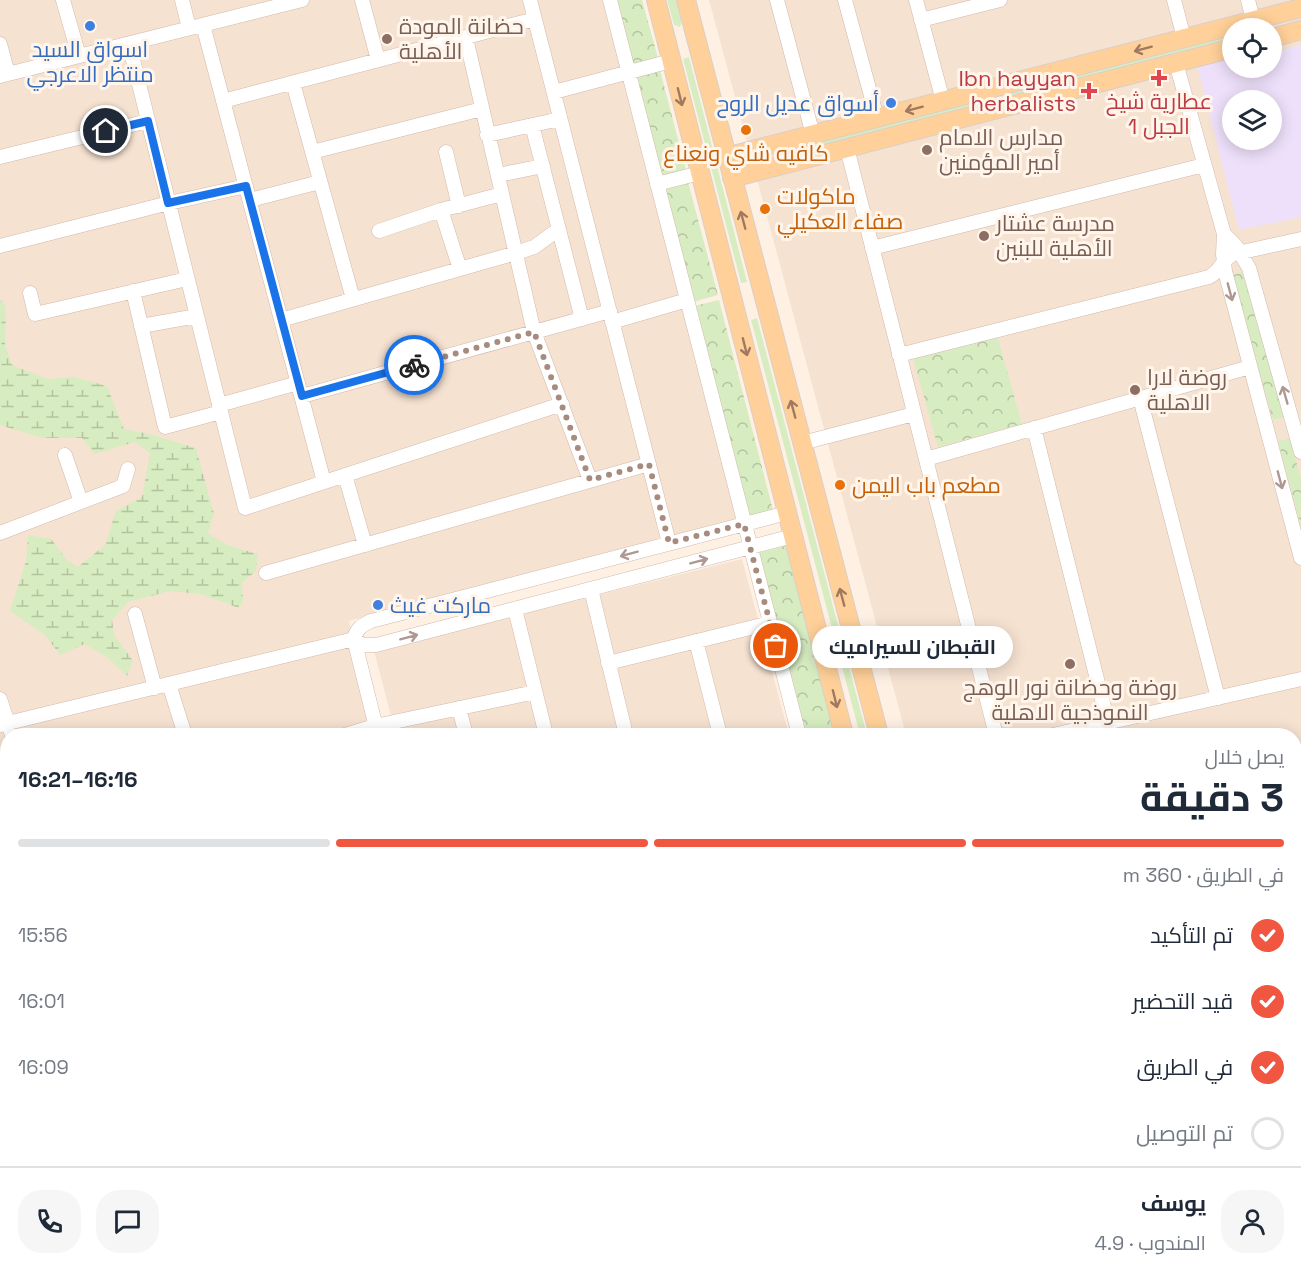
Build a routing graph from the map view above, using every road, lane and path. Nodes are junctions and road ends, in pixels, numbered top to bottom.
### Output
1 (63, 0) edge
2 (182, 0) edge
3 (302, 0) edge
4 (362, 0) edge
5 (530, 0) edge
6 (610, 0) edge
7 (656, 0) edge
8 (686, 0) edge
9 (777, 0) edge
10 (845, 0) edge
11 (916, 0) edge
12 (1000, 0) edge
13 (1174, 0) edge
14 (1248, 0) edge
15 (267, 4) edge
16 (1301, 8) edge
17 (1252, 18) edge
18 (1261, 18) edge
19 (535, 19) junction
20 (921, 20) junction
21 (692, 22) junction
22 (196, 27) junction
23 (1222, 28) edge
24 (663, 30) junction
25 (1301, 30) edge
26 (1282, 35) edge
27 (466, 38) junction
28 (1184, 38) junction
29 (0, 44) edge
30 (129, 44) junction
31 (699, 50) junction
32 (1222, 51) edge
33 (79, 56) junction
34 (378, 60) junction
35 (671, 60) junction
36 (1176, 63) junction
37 (629, 72) junction
38 (4, 75) edge
39 (293, 83) junction
40 (1001, 86) junction
41 (554, 92) junction
42 (977, 92) junction
43 (223, 101) junction
44 (943, 101) junction
45 (1007, 107) junction
46 (482, 110) junction
47 (982, 113) junction
48 (877, 118) junction
49 (561, 119) junction
50 (148, 121) junction
51 (532, 125) junction
52 (487, 135) junction
53 (813, 135) junction
54 (772, 146) junction
55 (847, 148) junction
56 (312, 152) junction
57 (446, 152) dead end
58 (0, 157) edge
59 (726, 157) junction
60 (1204, 165) junction
61 (543, 166) junction
62 (775, 166) junction
63 (700, 173) junction
64 (498, 175) junction
65 (732, 177) junction
66 (320, 182) junction
67 (657, 184) junction
68 (246, 186) junction
69 (502, 194) junction
70 (250, 200) junction
71 (168, 203) junction
72 (459, 206) junction
73 (441, 210) junction
74 (559, 229) junction
75 (379, 231) dead end
76 (1224, 234) junction
77 (1301, 239) edge
78 (0, 246) edge
79 (873, 248) junction
80 (1241, 252) junction
81 (516, 253) junction
82 (1224, 262) junction
83 (460, 269) junction
84 (188, 279) junction
85 (759, 280) junction
86 (729, 287) junction
87 (133, 291) junction
88 (30, 293) dead end
89 (353, 299) junction
90 (687, 300) junction
91 (765, 304) junction
92 (736, 313) junction
93 (197, 316) junction
94 (611, 317) junction
95 (582, 319) junction
96 (281, 320) junction
97 (141, 326) junction
98 (534, 332) junction
99 (900, 355) junction
100 (1250, 367) junction
101 (300, 390) junction
102 (1140, 398) junction
103 (562, 404) junction
104 (220, 408) junction
105 (914, 414) junction
106 (1294, 427) junction
107 (1034, 428) junction
108 (1268, 433) junction
109 (802, 443) junction
110 (1301, 452) edge
111 (65, 455) dead end
112 (926, 459) junction
113 (649, 464) junction
114 (128, 469) dead end
115 (345, 475) junction
116 (590, 480) junction
117 (324, 482) junction
118 (81, 502) junction
119 (788, 513) junction
120 (744, 524) junction
121 (0, 533) edge
122 (793, 536) junction
123 (669, 543) junction
124 (365, 545) junction
125 (751, 548) junction
126 (1301, 558) edge
127 (266, 573) dead end
128 (591, 589) junction
129 (515, 609) junction
130 (135, 614) dead end
131 (770, 623) junction
132 (354, 639) junction
133 (696, 641) junction
134 (608, 663) junction
135 (1301, 679) edge
136 (162, 686) junction
137 (536, 692) junction
138 (1218, 698) junction
139 (0, 699) edge
140 (459, 708) junction
141 (1108, 723) junction
142 (6, 728) edge
143 (182, 728) edge
144 (376, 728) edge
145 (384, 728) edge
146 (464, 728) edge
147 (544, 728) edge
148 (624, 728) edge
149 (718, 728) edge
150 (797, 728) edge
151 (842, 728) edge
152 (877, 728) edge
153 (994, 728) edge
154 (1085, 728) edge

1 - 33 street
2 - 22 street
3 - 15 street
4 - 34 street
5 - 19 street
6 - 37 street
7 - 24 main road
8 - 21 main road
9 - 53 street
10 - 48 street
11 - 20 street
12 - 20 street
13 - 28 street
14 - 17 street
15 - 22 street
16 - 18 main road
19 - 27 street
19 - 41 street
20 - 44 street
21 - 24 main road
21 - 31 main road
22 - 30 street
22 - 43 street
23 - 28 main road
24 - 35 main road
25 - 26 main road
27 - 34 street
27 - 46 street
28 -> 40 main road
29 - 38 street
30 - 33 street
30 - 50 street
31 - 35 main road
31 - 59 main road
32 - 36 main road
33 - 38 street
34 - 39 street
35 - 37 street
35 -> 63 main road
36 - 45 main road
36 - 60 street
37 - 41 street
37 - 67 street
39 - 43 street
39 - 56 street
40 - 42 main road
40 - 45 main road
41 - 49 street
42 - 44 main road
42 - 47 main road
43 - 68 street
44 -> 48 main road
45 - 47 main road
46 - 52 street
46 - 56 street
47 - 55 main road
48 - 53 main road
49 - 51 street
49 - 94 street
50 - 58 street
50 - 71 street
51 - 52 street
51 - 61 street
52 - 64 street
53 - 54 main road
54 - 59 main road
54 - 62 main road
55 - 62 main road
55 - 79 street
56 - 66 street
57 - 72 street
59 - 65 main road
60 - 76 street
60 - 79 street
61 - 64 street
61 - 74 street
62 - 65 main road
63 - 67 street
63 - 86 main road
64 - 69 street
85 -> 65 main road
66 - 70 street
66 - 89 street
67 - 90 street
68 - 70 street
68 - 71 street
69 - 72 street
69 - 81 street
70 - 96 street
71 - 78 street
71 - 84 street
72 - 73 street
73 - 75 street
73 - 83 street
74 - 81 street
74 - 95 street
76 - 80 street
76 - 82 street
77 - 80 street
79 - 99 street
80 - 82 street
106 -> 80 street
81 - 83 street
81 - 98 street
82 - 99 street
82 -> 100 street
83 - 89 street
84 - 87 street
84 - 93 street
85 - 86 main road
85 - 91 main road
86 - 92 main road
87 - 88 street
87 - 97 street
89 - 96 street
90 - 94 street
90 - 120 street
91 - 92 main road
109 -> 91 main road
92 -> 119 main road
93 - 97 street
93 - 104 street
94 - 95 street
94 - 113 street
95 - 98 street
96 - 101 street
97 - 104 street
98 - 101 street
98 - 103 street
99 - 105 street
100 - 102 street
100 - 108 street
101 - 104 street
101 - 117 street
102 - 107 street
102 - 138 street
103 - 115 street
103 - 116 street
104 - 117 street
105 - 109 street
105 - 112 street
106 - 108 street
106 - 110 street
107 - 112 street
107 - 141 street
108 -> 126 street
152 -> 109 main road
111 - 118 street
112 - 153 street
113 - 116 street
113 - 123 street
114 - 118 street
115 - 117 street
115 - 124 street
116 - 124 street
118 - 121 street
119 - 120 street
119 - 122 main road
120 - 123 street
120 - 125 street
122 - 125 street
122 -> 151 main road
123 -> 132 street
124 - 127 street
128 -> 125 street
125 - 131 street
128 - 129 street
128 - 134 street
132 -> 129 street
129 - 137 street
130 - 136 street
131 - 133 street
131 - 150 street
132 - 136 street
132 - 144 street
133 - 134 street
133 - 149 street
134 - 148 street
135 - 138 street
136 - 142 street
136 - 143 street
137 - 140 street
137 - 147 street
138 - 141 street
139 - 142 street
140 - 145 street
140 - 146 street
141 - 154 street

